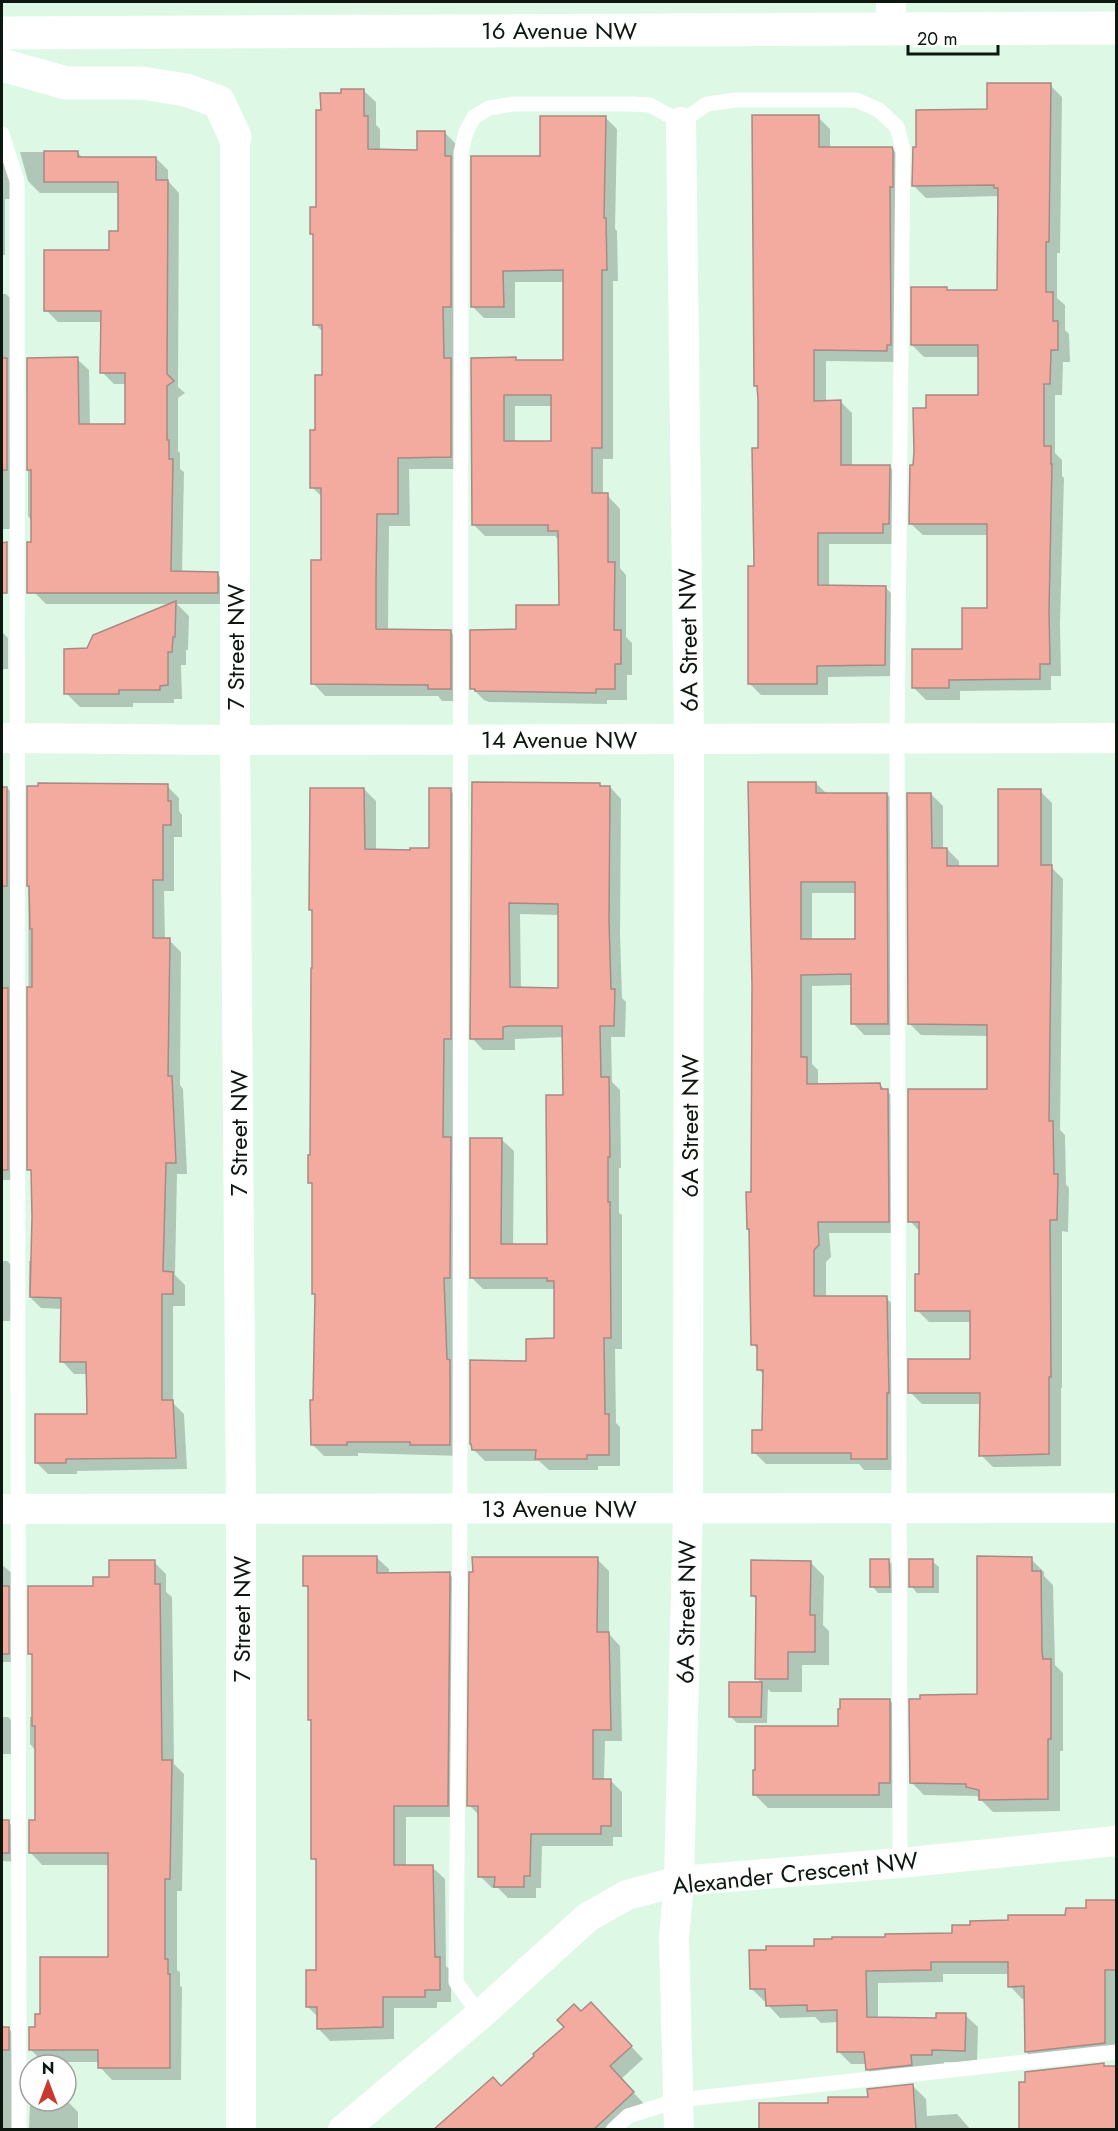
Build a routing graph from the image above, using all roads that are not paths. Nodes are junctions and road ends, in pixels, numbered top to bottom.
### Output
1 (891, 15) edge
2 (1116, 28) edge
3 (2, 33) edge
4 (2, 65) edge
5 (681, 122) junction
6 (2, 134) edge
7 (235, 137) joint
8 (897, 738) junction
9 (1116, 738) edge
10 (9, 739) edge
11 (461, 739) junction
12 (689, 739) junction
13 (235, 740) junction
14 (241, 1508) junction
15 (688, 1508) junction
16 (899, 1508) junction
17 (1116, 1508) edge
18 (10, 1509) edge
19 (460, 1509) junction
20 (1116, 1841) edge
21 (900, 1863) junction
22 (679, 1881) junction
23 (480, 2015) junction
24 (1116, 2052) edge
25 (679, 2100) junction
26 (19, 2130) edge
27 (241, 2130) edge
28 (343, 2130) edge
29 (613, 2130) edge
30 (679, 2130) edge

1 - 2 highway, 16 Avenue NW
1 - 3 highway, 16 Avenue NW
4 - 7 highway
5 - 8 lane
5 - 11 lane
5 - 12 street, 6A Street NW
6 - 10 lane
7 - 13 street, 7 Street NW
8 - 9 street, 14 Avenue NW
8 - 12 street, 14 Avenue NW
8 - 16 lane
10 - 13 street, 14 Avenue NW
10 - 18 lane
11 - 12 street, 14 Avenue NW
11 - 13 street, 14 Avenue NW
11 - 19 lane
12 - 15 street, 6A Street NW
13 - 14 street, 7 Street NW
14 - 18 street, 13 Avenue NW
14 - 19 street, 13 Avenue NW
14 - 27 street, 7 Street NW
15 - 16 street, 13 Avenue NW
15 - 19 street, 13 Avenue NW
15 - 22 street, 6A Street NW
16 - 17 street, 13 Avenue NW
16 - 21 lane
18 - 26 lane
19 - 23 lane
20 - 21 street, Alexander Crescent NW
21 - 22 street, Alexander Crescent NW
22 - 23 street, Alexander Crescent NW
22 - 25 street, 6A Street NW
23 - 28 street, Alexander Crescent NW
24 - 25 lane
25 - 29 lane
25 - 30 street, 6A Street NW

